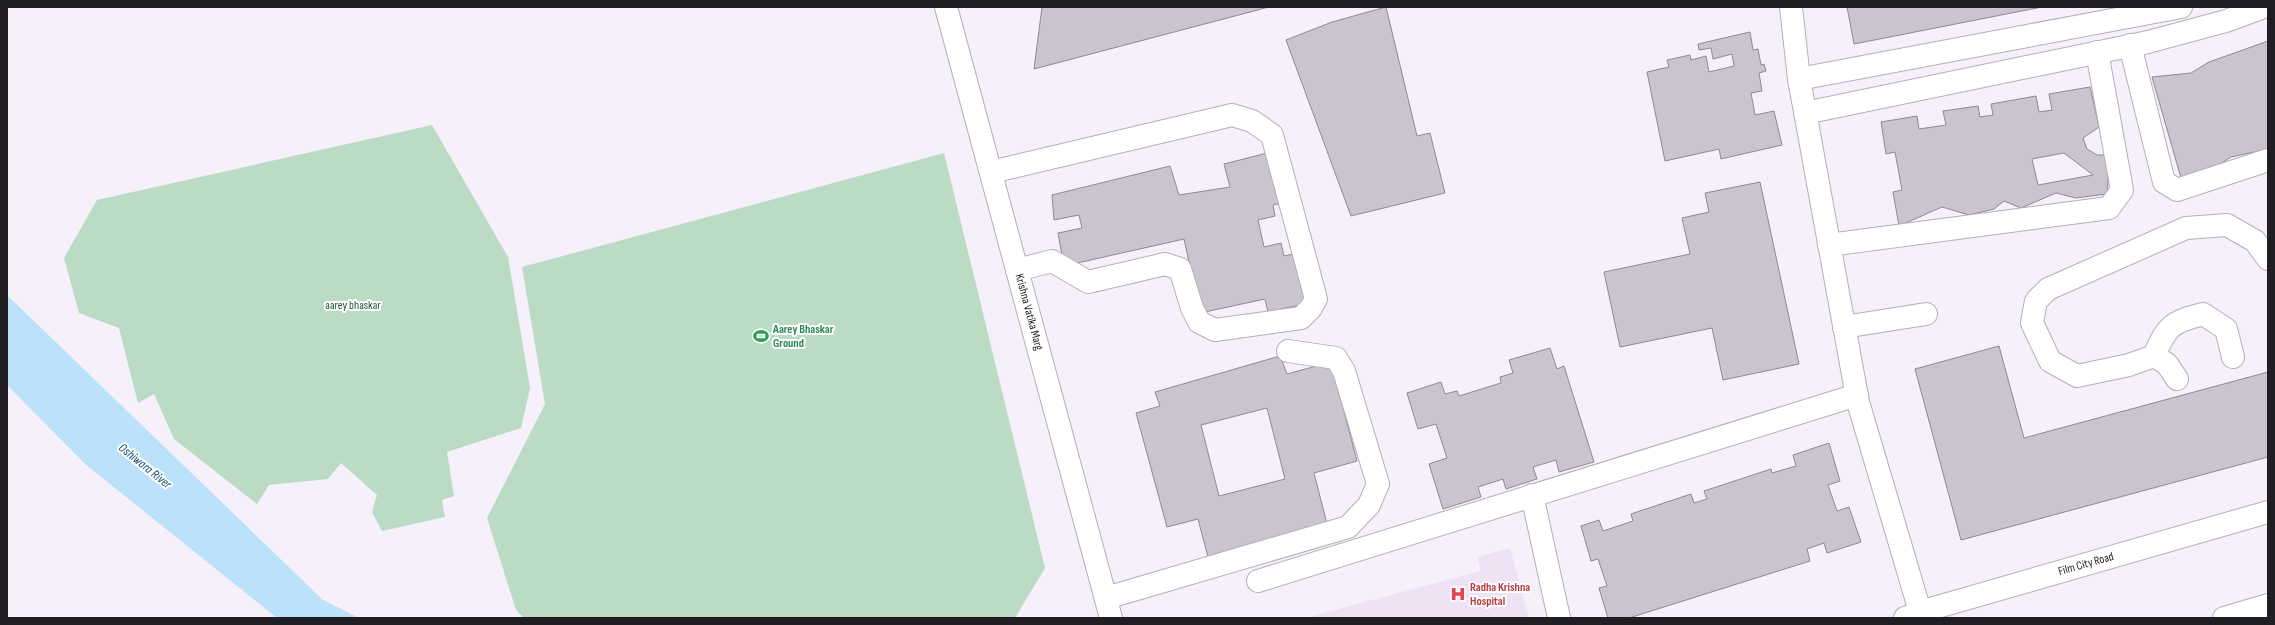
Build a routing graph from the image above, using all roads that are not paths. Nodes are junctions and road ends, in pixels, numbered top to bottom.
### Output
1 (946, 7) edge
2 (1791, 7) edge
3 (2181, 7) edge
4 (2264, 7) edge
5 (2130, 45) junction
6 (2097, 52) junction
7 (1799, 79) junction
8 (1805, 113) junction
9 (2268, 160) edge
10 (990, 172) junction
11 (1829, 245) junction
12 (2268, 259) edge
13 (1017, 270) junction
14 (1927, 321) dead end
15 (1846, 335) junction
16 (1288, 351) dead end
17 (2154, 356) junction
18 (2233, 357) dead end
19 (2177, 379) dead end
20 (1857, 395) junction
21 (1532, 495) junction
22 (2268, 512) edge
23 (1258, 581) dead end
24 (2268, 605) edge
25 (1109, 608) edge
26 (1916, 616) edge
27 (1559, 618) edge
28 (2224, 618) edge

1 - 10 street, Krishna Vatika Marg
2 - 7 street
3 - 7 street
4 - 5 street
5 - 6 street
5 - 9 street
6 - 8 street
6 - 11 street
7 - 8 street
8 - 11 street
10 - 13 street, Krishna Vatika Marg
10 - 13 street
11 - 15 street
12 - 17 street
13 - 25 street, Krishna Vatika Marg
14 - 15 street
15 - 20 street
16 - 25 street
17 - 18 street
17 - 19 street
20 - 21 street
20 - 26 street
21 - 23 street
21 - 27 street
22 - 26 street, Film City Road
24 - 28 street

